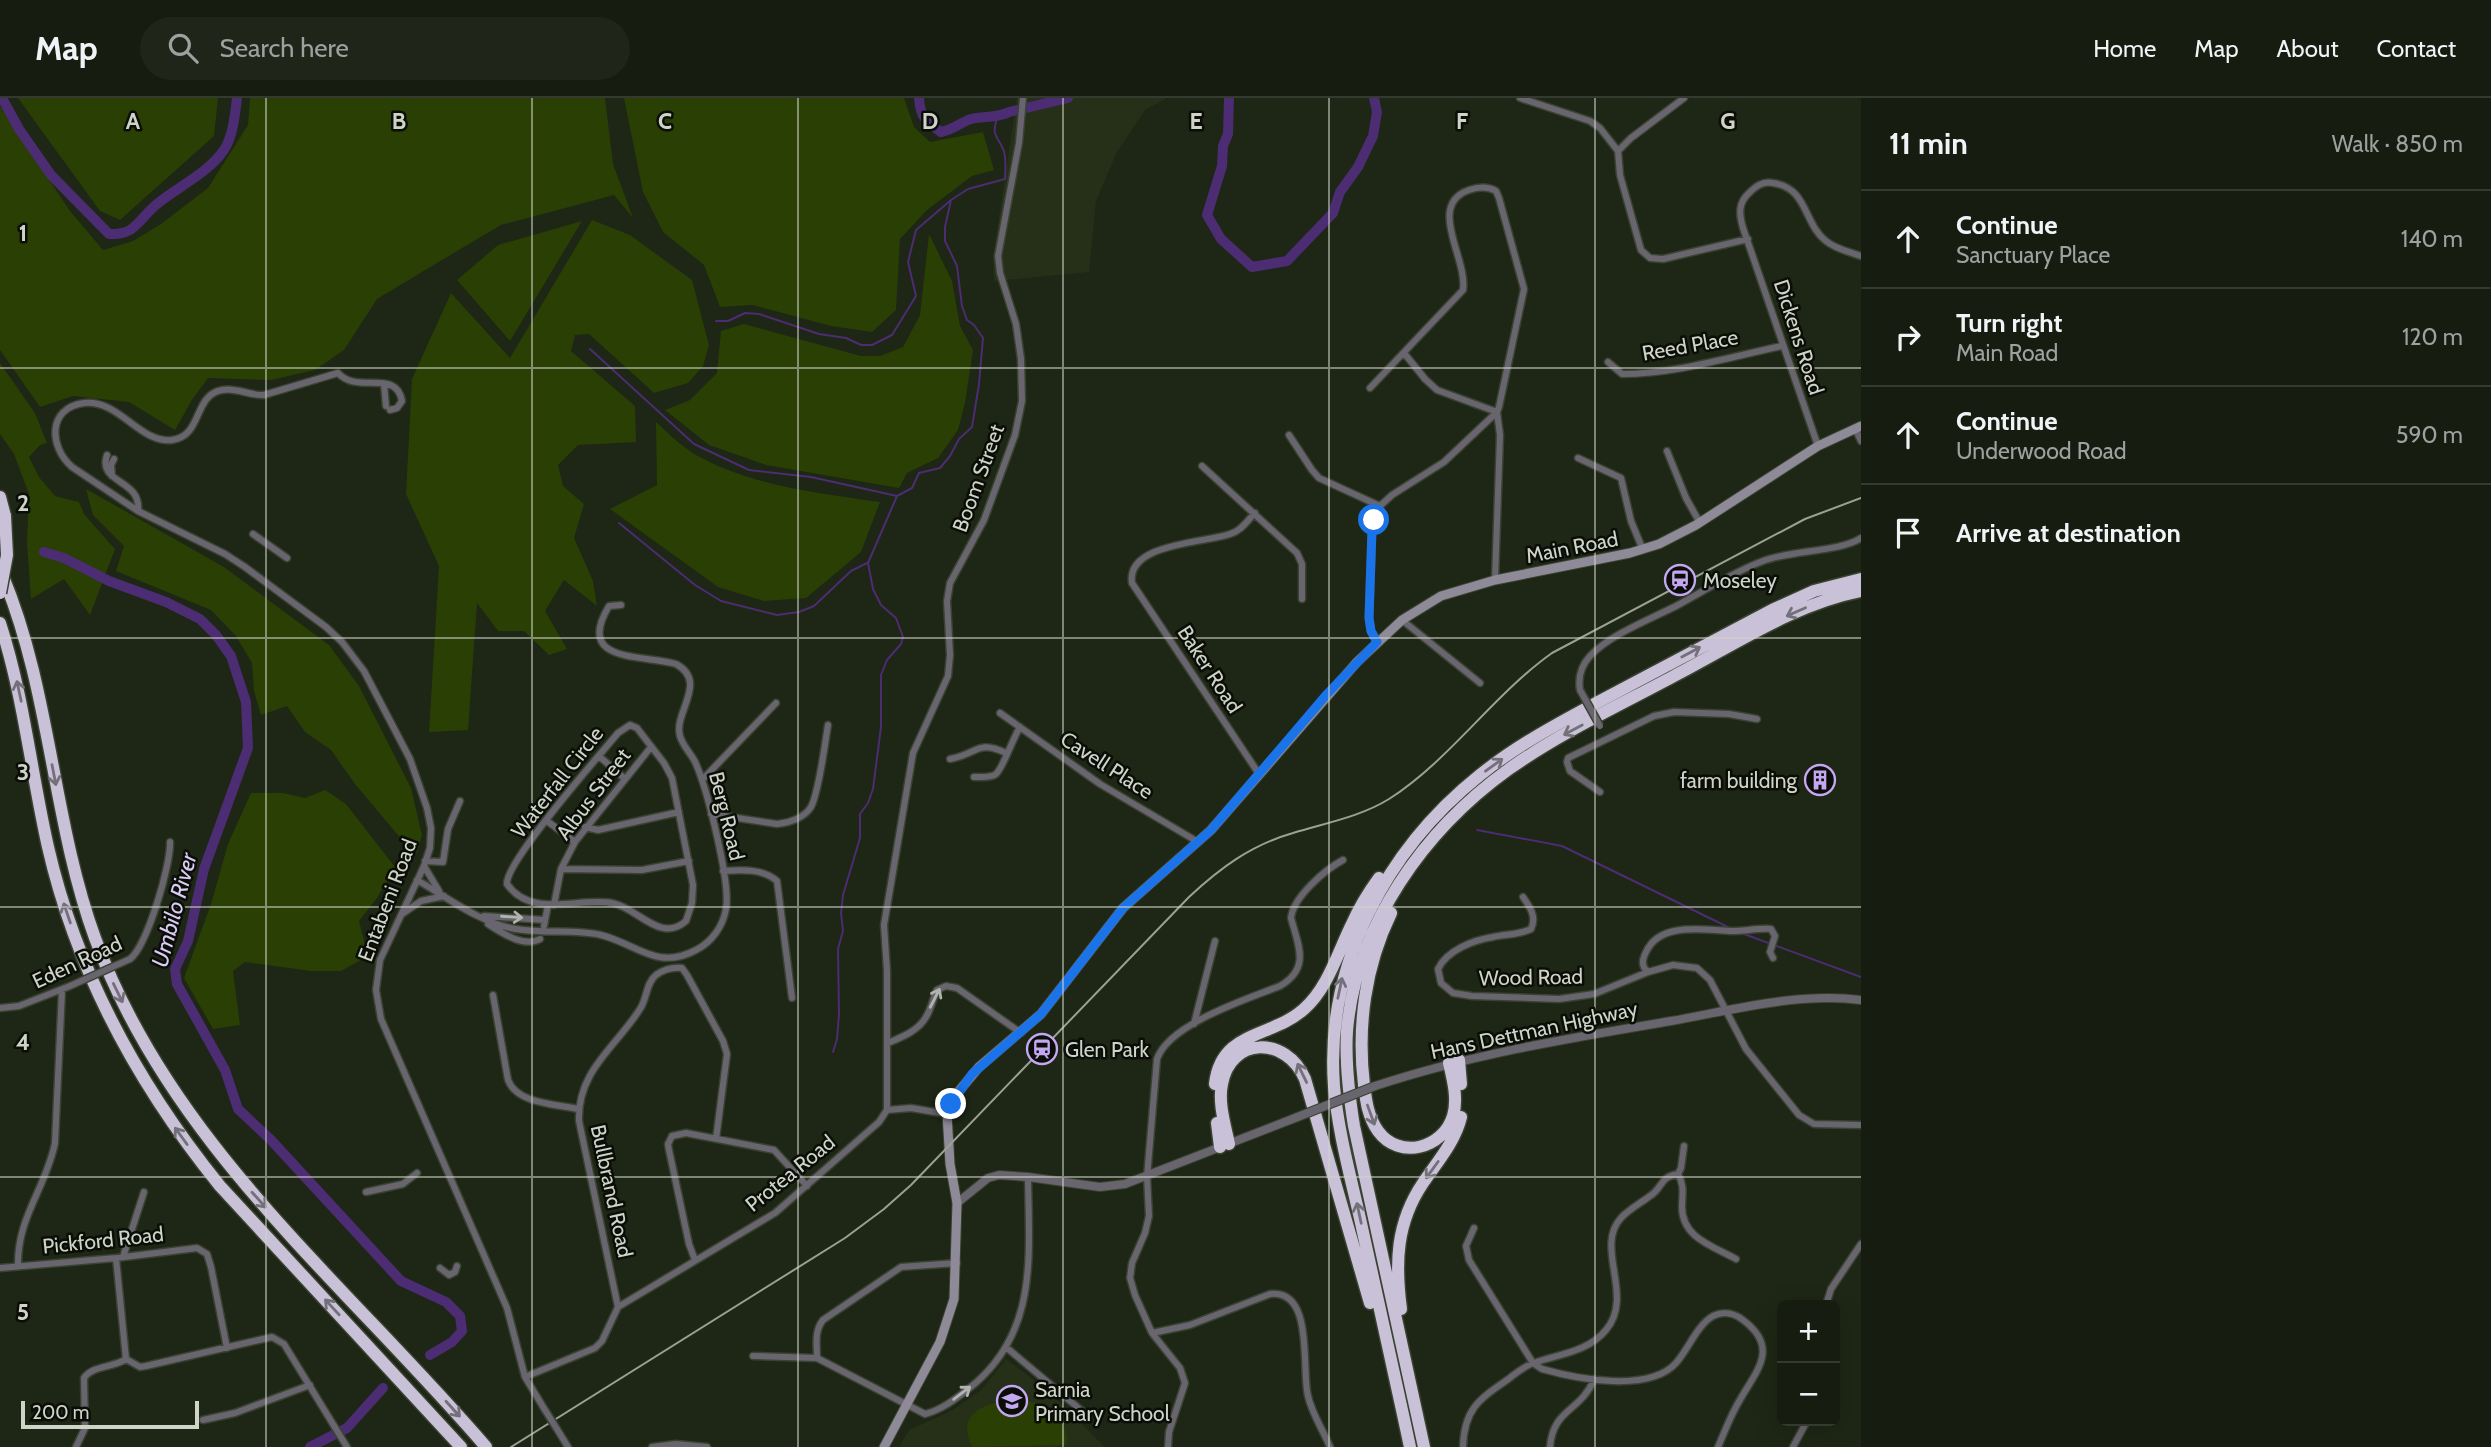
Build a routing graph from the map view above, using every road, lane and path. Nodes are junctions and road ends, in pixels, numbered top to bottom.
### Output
1 (1023, 98) edge
2 (1520, 98) edge
3 (1684, 98) edge
4 (1618, 151) junction
5 (1748, 239) junction
6 (1861, 256) edge
7 (1782, 346) junction
8 (1404, 353) junction
9 (1608, 362) dead end
10 (384, 384) junction
11 (1370, 388) dead end
12 (1497, 412) junction
13 (1858, 427) edge
14 (1289, 435) dead end
15 (1861, 440) edge
16 (1818, 446) junction
17 (1667, 451) dead end
18 (110, 457) dead end
19 (1578, 458) dead end
20 (1202, 466) dead end
21 (0, 497) edge
22 (1380, 506) junction
23 (138, 511) junction
24 (1255, 513) junction
25 (1700, 523) junction
26 (253, 534) dead end
27 (1861, 538) edge
28 (1643, 550) junction
29 (287, 558) dead end
30 (0, 571) edge
31 (1861, 579) edge
32 (1495, 580) junction
33 (1861, 591) edge
34 (0, 593) edge
35 (1302, 599) dead end
36 (621, 605) dead end
37 (1402, 621) junction
38 (0, 623) edge
39 (1377, 642) junction
40 (1479, 683) dead end
41 (776, 702) dead end
42 (1000, 713) dead end
43 (1756, 719) dead end
44 (828, 725) dead end
45 (1020, 727) junction
46 (1607, 740) junction
47 (651, 747) junction
48 (1006, 753) junction
49 (600, 757) junction
50 (950, 759) dead end
51 (1259, 774) junction
52 (974, 777) dead end
53 (625, 779) junction
54 (702, 780) junction
55 (1461, 792) junction
56 (1600, 792) dead end
57 (460, 801) dead end
58 (679, 812) junction
59 (710, 814) junction
60 (547, 821) junction
61 (585, 827) junction
62 (170, 842) dead end
63 (575, 842) junction
64 (1198, 842) junction
65 (1430, 842) junction
66 (1343, 860) dead end
67 (689, 861) junction
68 (424, 864) junction
69 (561, 869) junction
70 (723, 871) junction
71 (417, 880) junction
72 (443, 895) junction
73 (1523, 897) dead end
74 (551, 905) junction
75 (401, 914) junction
76 (479, 916) junction
77 (540, 939) dead end
78 (1215, 941) dead end
79 (1773, 958) dead end
80 (1648, 972) junction
81 (62, 990) junction
82 (493, 995) dead end
83 (792, 998) dead end
84 (1861, 1000) edge
85 (0, 1008) edge
86 (1725, 1011) junction
87 (1194, 1024) junction
88 (1021, 1033) junction
89 (888, 1043) junction
90 (1454, 1062) junction
91 (578, 1109) junction
92 (887, 1110) junction
93 (947, 1114) junction
94 (1861, 1125) edge
95 (716, 1139) junction
96 (1224, 1146) junction
97 (1684, 1146) dead end
98 (417, 1173) dead end
99 (1678, 1174) junction
100 (1028, 1177) junction
101 (1147, 1177) junction
102 (807, 1185) junction
103 (144, 1192) dead end
104 (366, 1192) dead end
105 (957, 1203) junction
106 (1474, 1228) dead end
107 (1861, 1244) edge
108 (120, 1257) junction
109 (1736, 1259) dead end
110 (695, 1260) junction
111 (957, 1263) junction
112 (18, 1266) junction
113 (457, 1266) dead end
114 (0, 1268) edge
115 (440, 1268) dead end
116 (1828, 1300) edge
117 (618, 1307) junction
118 (1152, 1333) junction
119 (227, 1348) junction
120 (1007, 1348) junction
121 (753, 1356) dead end
122 (817, 1358) junction
123 (126, 1359) junction
124 (1533, 1363) junction
125 (525, 1377) junction
126 (1594, 1379) junction
127 (310, 1385) junction
128 (1399, 1397) junction
129 (906, 1405) junction
130 (1088, 1416) dead end
131 (203, 1420) dead end
132 (1804, 1426) edge
133 (1419, 1427) junction
134 (347, 1446) edge
135 (76, 1447) edge
136 (461, 1447) edge
137 (486, 1447) edge
138 (568, 1447) edge
139 (652, 1447) edge
140 (707, 1447) edge
141 (884, 1447) edge
142 (1168, 1447) edge
143 (1330, 1447) edge
144 (1410, 1447) edge
145 (1423, 1447) edge
146 (1464, 1447) edge
147 (1550, 1447) edge
148 (1717, 1447) edge
149 (1793, 1447) edge

1 - 89 street, Boom Street
2 - 4 street
3 - 4 street
4 - 5 street
5 - 6 street, Dickens Road
5 - 7 street, Dickens Road
7 - 9 street, Reed Place
7 - 16 street, Dickens Road
8 - 11 street
8 - 12 street
8 - 12 street
10 - 10 street
10 - 23 street, Entabeni Road
12 - 22 street
12 - 32 street
13 - 15 street
13 - 16 main road, Main Road
14 - 22 street
16 - 25 main road, Main Road
17 - 25 street
18 - 23 street
19 - 28 street
20 - 24 street
21 - 34 highway, bridge
22 - 39 street
23 - 68 street, Entabeni Road
24 - 35 street
24 - 51 street, Baker Road
25 - 28 main road, Main Road
26 - 29 street
27 - 46 street, bridge
28 - 32 main road, Main Road
30 -> 137 highway
55 -> 31 highway
32 - 37 main road, Main Road
33 -> 65 highway
36 - 54 street, Berg Road
37 - 39 main road, Main Road
37 - 40 street
136 -> 38 highway
39 - 51 main road, Main Road
41 - 54 street
42 - 45 street, Cavell Place
43 - 46 street
44 - 59 street
45 - 48 street
45 - 64 street, Cavell Place
46 - 56 street
47 - 49 street, Waterfall Circle
47 - 53 street, Albus Street
47 - 58 street, Waterfall Circle
48 - 50 street
48 - 52 street
49 - 53 street
49 - 60 street, Waterfall Circle
51 - 64 main road, Main Road
53 - 61 street, Albus Street
54 - 59 street, Berg Road
55 - 96 highway
128 -> 55 highway
57 - 68 street
58 - 61 street
58 - 67 street, Waterfall Circle
59 - 70 street, Berg Road
60 - 63 street
60 - 74 street, Waterfall Circle
61 - 63 street, Albus Street
62 - 81 street, Eden Road, bridge
63 - 69 street, Albus Street
64 - 88 main road, Main Road
65 -> 90 highway
65 - 133 highway
66 - 87 street
67 - 69 street
67 - 74 street, Waterfall Circle
68 - 71 street, Entabeni Road
68 - 72 street
69 - 74 street, Albus Street
70 - 76 street, Berg Road
70 - 83 street
71 - 72 street
71 - 75 street, Entabeni Road
72 - 75 street
72 - 76 street
73 - 80 street, Wood Road
76 -> 74 street
75 - 125 street, Entabeni Road
76 - 77 street
78 - 87 street
79 - 80 street
80 - 86 street, Wood Road
81 - 85 street, Eden Road
81 - 112 street
82 - 91 street
84 - 86 street, Hans Dettman Highway
86 - 90 street, Hans Dettman Highway
86 - 94 street, Wood Road
87 - 101 street
89 -> 88 street
88 - 93 main road, Main Road
89 - 92 street, Boom Street
90 - 96 street, Hans Dettman Highway, bridge
90 -> 133 highway
91 - 95 street, Bullbrand Road
91 - 117 street, Bullbrand Road
92 - 93 street
92 - 102 street, Protea Road
93 - 105 main road
95 - 102 street
95 - 110 street
96 - 101 street, Hans Dettman Highway
128 -> 96 highway
97 - 99 street
98 - 104 street
99 - 109 street
99 - 124 street
100 - 101 street, Hans Dettman Highway
100 - 105 street, Hans Dettman Highway
100 - 120 street
101 - 118 street
102 - 110 street, Protea Road
103 - 108 street
105 - 111 main road
106 - 124 street
107 - 116 street
108 - 112 street, Pickford Road
108 - 119 street, Pickford Road
108 - 123 street
110 - 117 street, Protea Road
111 - 122 street
111 - 129 main road
112 - 114 street, Pickford Road
113 - 115 street
117 - 125 street
118 - 142 street
118 - 143 street
119 - 123 street
119 - 127 street
129 -> 120 street
120 - 130 street
121 - 122 street
122 - 129 street
123 - 135 street
124 - 126 street
124 - 146 street
125 - 138 street, Entabeni Road, bridge
126 - 147 street
126 - 148 street
127 - 131 street
127 - 134 street
128 - 144 highway
129 - 141 main road
132 - 149 street
133 - 145 highway
139 - 140 street

